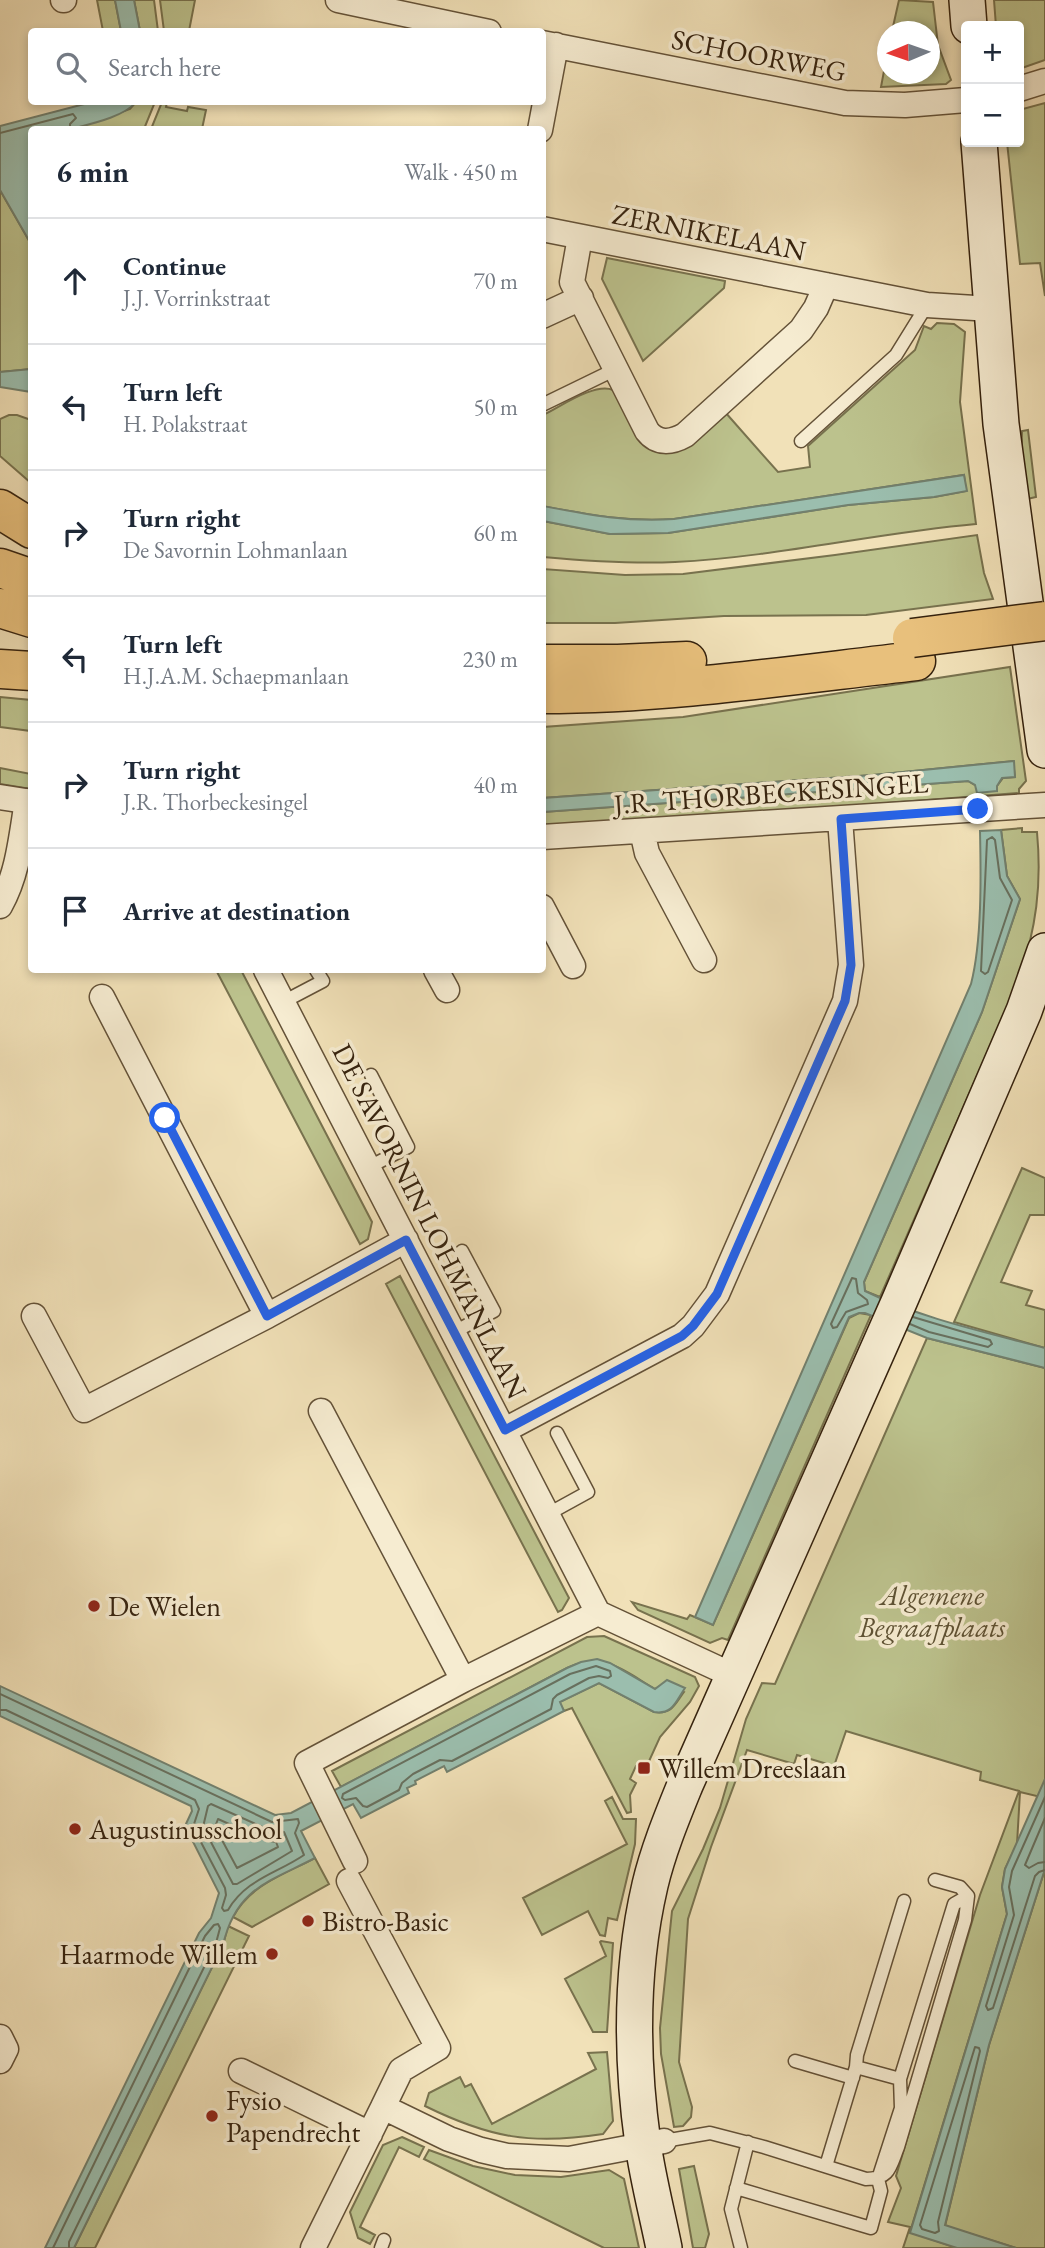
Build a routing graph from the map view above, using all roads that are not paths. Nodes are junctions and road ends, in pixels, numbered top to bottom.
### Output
1 (338, 0) edge
2 (967, 0) edge
3 (969, 21) edge
4 (470, 28) edge
5 (549, 44) edge
6 (546, 73) edge
7 (1045, 81) edge
8 (1024, 87) edge
9 (961, 100) edge
10 (543, 105) edge
11 (540, 126) edge
12 (979, 147) edge
13 (546, 230) edge
14 (580, 237) junction
15 (826, 285) junction
16 (581, 298) junction
17 (927, 305) junction
18 (991, 309) junction
19 (546, 314) edge
20 (616, 369) junction
21 (546, 403) edge
22 (801, 441) dead end
23 (0, 509) edge
24 (28, 526) edge
25 (0, 568) edge
26 (28, 578) edge
27 (0, 608) edge
28 (28, 617) edge
29 (1045, 621) edge
30 (1045, 646) edge
31 (914, 650) junction
32 (546, 664) edge
33 (0, 669) edge
34 (28, 671) edge
35 (546, 694) edge
36 (1045, 750) edge
37 (0, 797) edge
38 (28, 802) edge
39 (1045, 805) edge
40 (28, 807) edge
41 (841, 819) junction
42 (642, 831) junction
43 (546, 837) edge
44 (0, 906) edge
45 (546, 915) edge
46 (1045, 951) edge
47 (704, 961) dead end
48 (573, 967) dead end
49 (268, 973) edge
50 (318, 973) edge
51 (102, 997) dead end
52 (283, 1002) junction
53 (371, 1074) dead end
54 (369, 1167) junction
55 (406, 1240) junction
56 (462, 1251) dead end
57 (34, 1316) dead end
58 (267, 1316) junction
59 (454, 1332) junction
60 (321, 1411) dead end
61 (505, 1430) junction
62 (556, 1433) dead end
63 (548, 1514) junction
64 (598, 1613) junction
65 (732, 1675) junction
66 (463, 1679) junction
67 (935, 1880) dead end
68 (968, 1896) junction
69 (904, 1901) dead end
70 (0, 2037) edge
71 (0, 2061) edge
72 (795, 2061) dead end
73 (242, 2071) dead end
74 (855, 2073) junction
75 (900, 2079) junction
76 (383, 2106) junction
77 (370, 2134) junction
78 (748, 2142) junction
79 (654, 2143) junction
80 (826, 2166) junction
81 (878, 2179) junction
82 (736, 2188) junction
83 (322, 2245) edge
84 (664, 2248) edge
85 (741, 2248) edge

1 - 4 street
2 - 3 street
5 - 6 street
5 - 9 street, SCHOORWEG
7 - 8 street
10 - 11 street
12 - 18 street
13 - 14 street, ZERNIKELAAN
14 - 15 street, ZERNIKELAAN
14 - 16 street, ZERNIKELAAN
15 - 17 street, ZERNIKELAAN
15 - 20 street, ZERNIKELAAN
16 - 19 street
16 - 20 street, ZERNIKELAAN
17 - 18 street, ZERNIKELAAN
17 - 22 lane
18 - 36 street
20 - 21 lane
23 - 24 main road
25 - 26 main road
27 - 28 main road
29 - 31 main road, bridge
30 - 31 main road
31 - 32 main road
31 - 35 main road
33 - 34 main road
37 - 38 street
39 - 41 street, J.R. THORBECKESINGEL
40 - 44 street
41 - 42 street, J.R. THORBECKESINGEL
41 - 61 street
42 - 43 street, J.R. THORBECKESINGEL
42 - 47 street
45 - 48 street
46 - 65 street
49 - 52 street, DE SAVORNIN LOHMANLAAN
50 - 52 lane
51 - 58 street
52 - 54 street, DE SAVORNIN LOHMANLAAN
53 - 54 lane
54 - 55 street, DE SAVORNIN LOHMANLAAN
55 - 58 street
55 - 59 street, DE SAVORNIN LOHMANLAAN
56 - 59 lane
57 - 58 street
59 - 61 street, DE SAVORNIN LOHMANLAAN
60 - 66 street
61 - 63 street, DE SAVORNIN LOHMANLAAN
62 - 63 lane
63 - 64 street, DE SAVORNIN LOHMANLAAN
64 - 65 street
64 - 66 street
65 - 79 street
66 - 76 street
67 - 68 lane
68 - 75 lane
68 - 81 lane
69 - 74 lane
70 - 71 street
72 - 74 lane
73 - 77 street
74 - 75 lane
74 - 80 lane
75 - 81 lane
76 - 77 street
76 - 79 street
77 - 83 street
78 - 79 lane
78 - 80 lane
78 - 82 lane
79 - 84 street
80 - 81 lane
81 - 82 lane
82 - 85 lane

